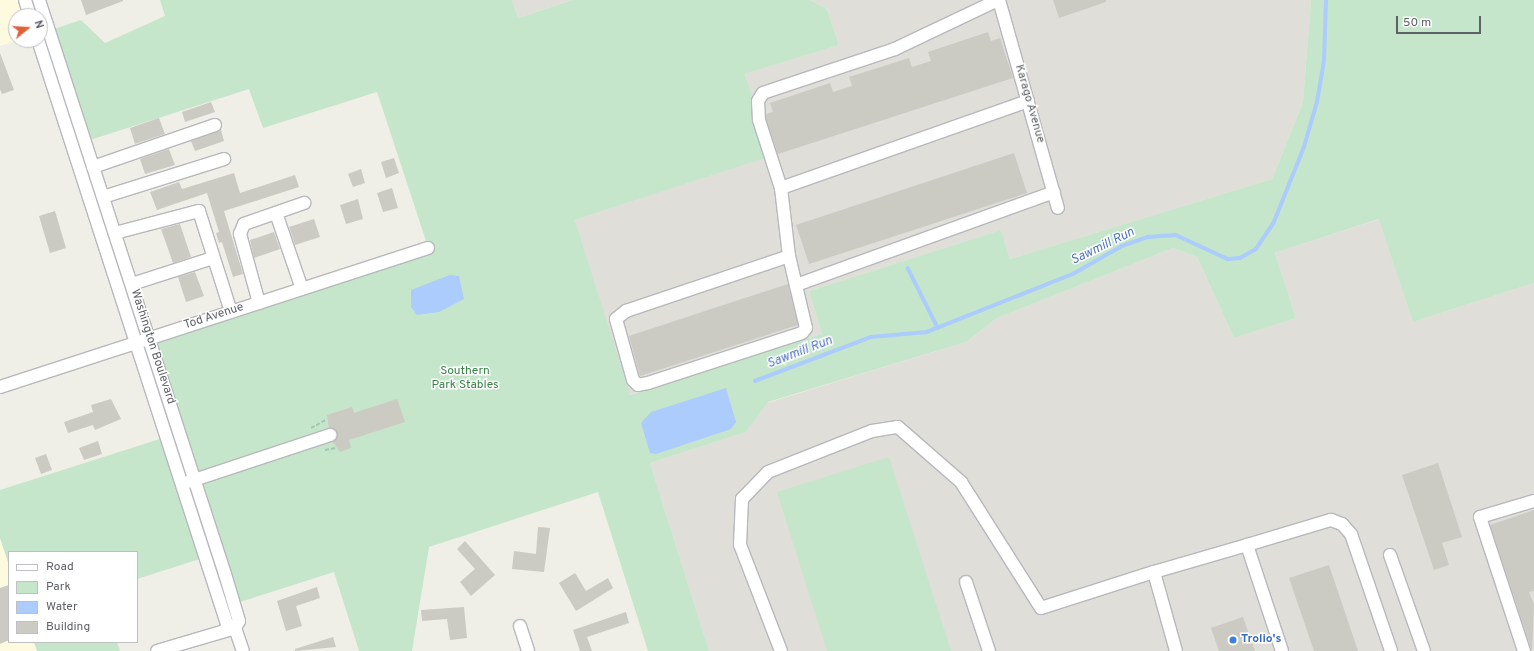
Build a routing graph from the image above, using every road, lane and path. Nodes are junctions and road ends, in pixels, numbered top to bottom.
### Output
1 (998, 0) edge
2 (40, 2) edge
3 (28, 8) edge
4 (48, 44) edge
5 (53, 44) junction
6 (40, 48) edge
7 (1028, 101) junction
8 (215, 125) dead end
9 (224, 159) dead end
10 (93, 167) junction
11 (781, 188) junction
12 (1054, 192) junction
13 (103, 197) junction
14 (304, 203) dead end
15 (1058, 208) dead end
16 (276, 213) junction
17 (108, 214) junction
18 (95, 218) junction
19 (115, 233) junction
20 (428, 248) dead end
21 (790, 256) junction
22 (213, 258) junction
23 (132, 284) junction
24 (796, 285) junction
25 (302, 289) junction
26 (260, 302) junction
27 (231, 312) junction
28 (150, 338) junction
29 (136, 343) junction
30 (0, 387) edge
31 (330, 435) dead end
32 (195, 480) junction
33 (182, 484) junction
34 (1534, 501) edge
35 (1247, 545) junction
36 (1390, 555) dead end
37 (1154, 572) junction
38 (966, 582) dead end
39 (520, 626) dead end
40 (235, 628) junction
41 (157, 651) edge
42 (243, 651) edge
43 (528, 651) edge
44 (781, 651) edge
45 (989, 651) edge
46 (1176, 651) edge
47 (1282, 651) edge
48 (1391, 651) edge
49 (1424, 651) edge
50 (1524, 651) edge

1 - 7 street, Karago Avenue
1 - 11 street
2 - 3 street, Washington Boulevard
2 - 5 street, Washington Boulevard
4 - 5 street, Washington Boulevard
5 - 10 street, Washington Boulevard
6 - 18 street, Washington Boulevard
7 - 11 street
7 - 12 street, Karago Avenue
8 - 10 street
9 - 13 street
10 - 13 street, Washington Boulevard
11 - 21 street
12 - 15 street, Karago Avenue
12 - 24 street
13 - 17 street, Washington Boulevard
14 - 16 street
16 - 25 street
16 - 26 street
17 - 18 street
17 - 19 street, Washington Boulevard
18 - 29 street, Washington Boulevard
19 - 22 street
19 - 23 street, Washington Boulevard
20 - 25 street, Tod Avenue
21 - 24 street
21 - 24 street
22 - 23 street
22 - 27 street
23 - 28 street, Washington Boulevard
25 - 26 street, Tod Avenue
26 - 27 street, Tod Avenue
27 - 28 street, Tod Avenue
28 - 29 street, Tod Avenue
28 - 32 street, Washington Boulevard
29 - 30 street, Tod Avenue
29 - 33 street, Washington Boulevard
31 - 32 street
32 - 33 street
32 - 40 street, Washington Boulevard
33 - 40 street, Washington Boulevard
34 - 50 street
35 - 37 street
35 - 47 street
35 - 48 street
36 - 49 street
37 - 44 street
37 - 46 street
38 - 45 street
39 - 43 street
40 - 41 street
40 - 42 street, Washington Boulevard

